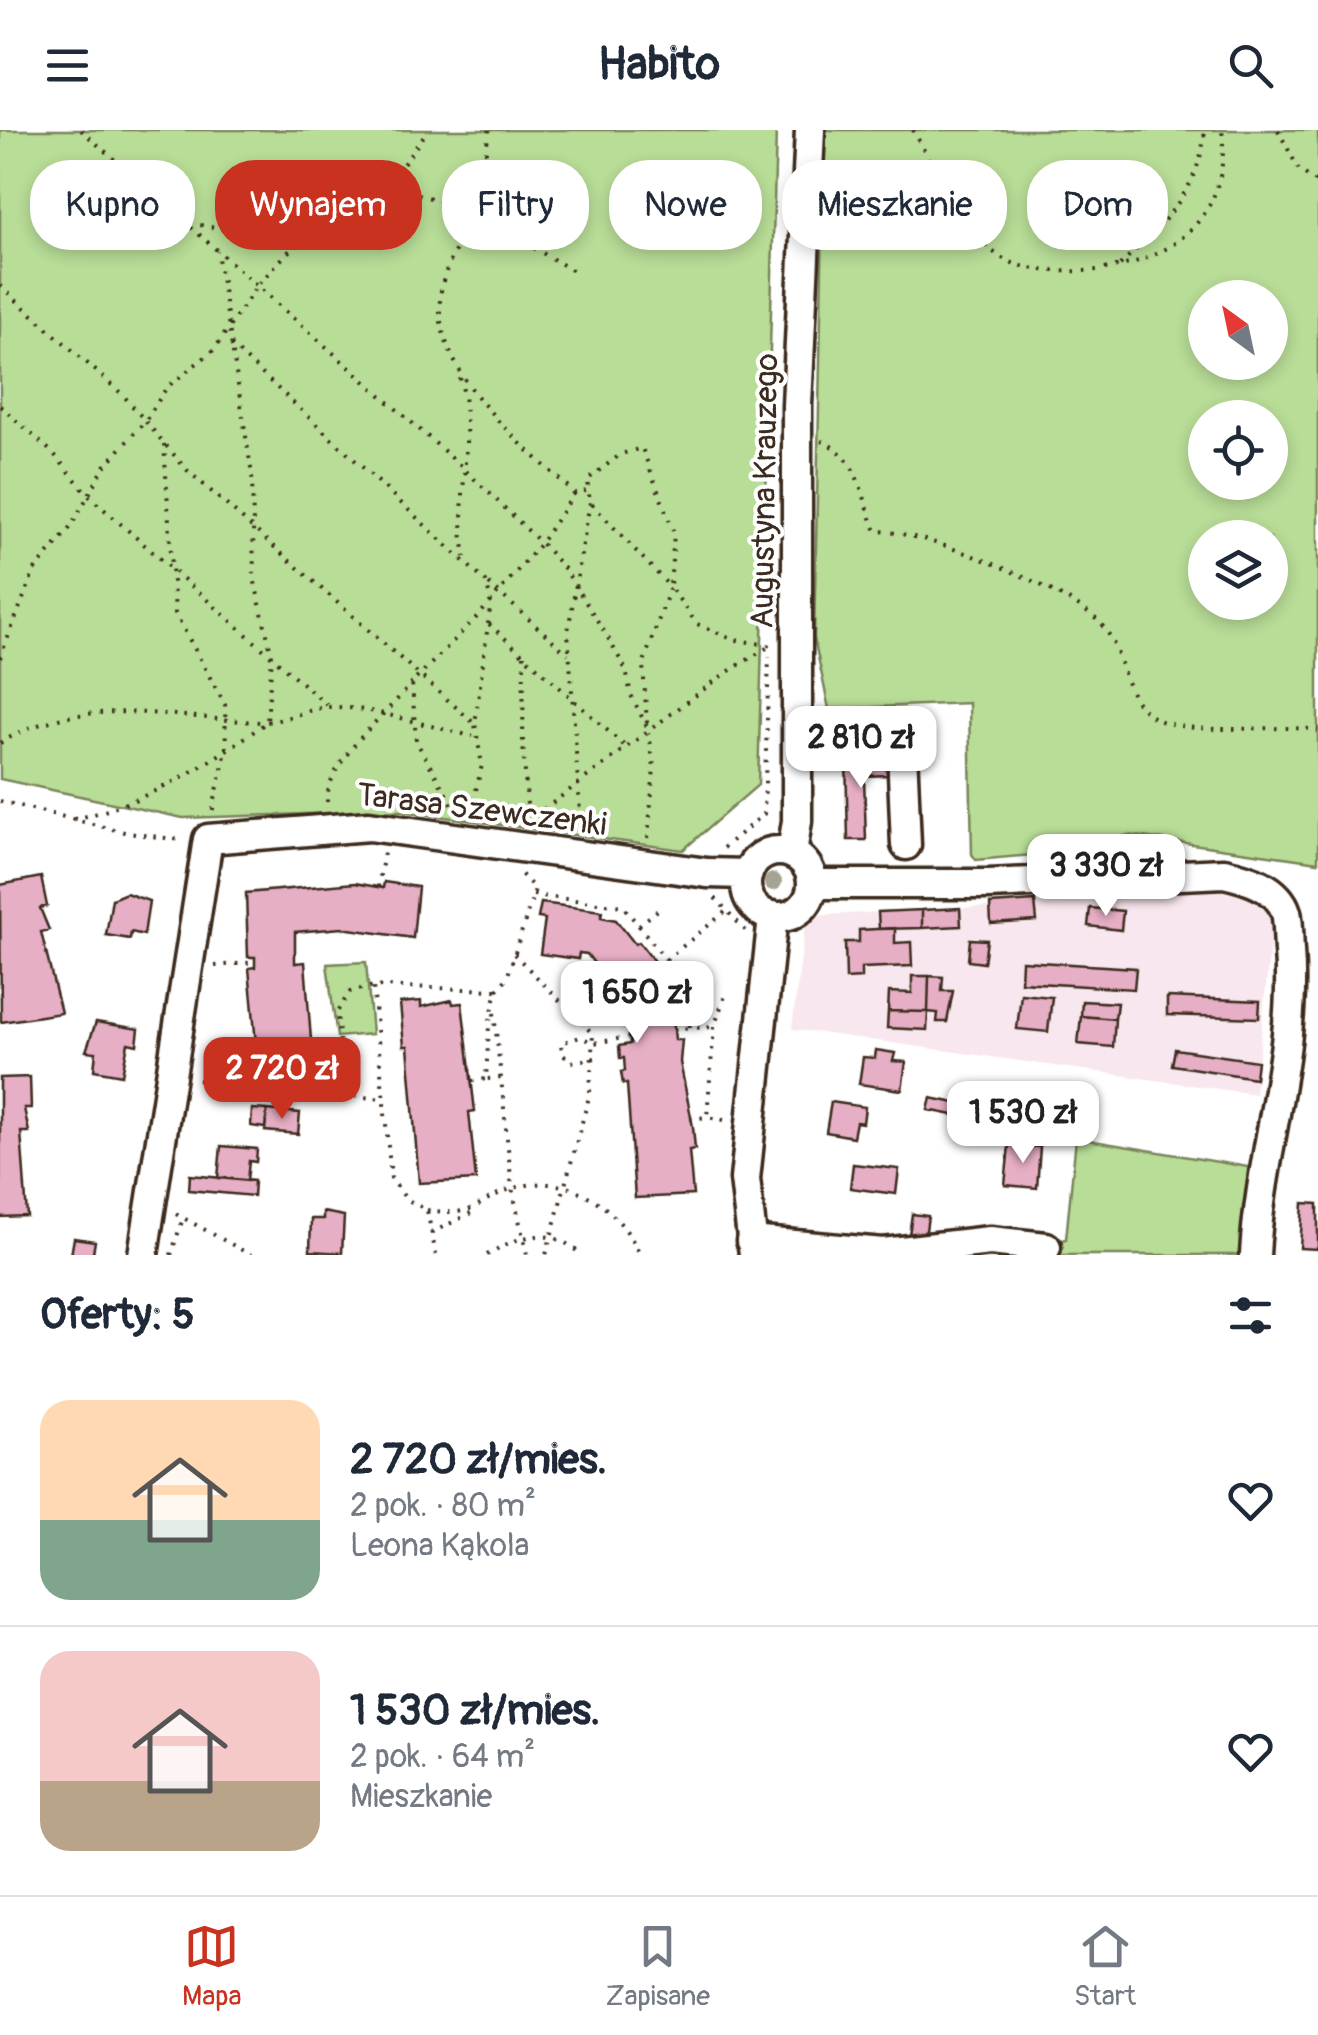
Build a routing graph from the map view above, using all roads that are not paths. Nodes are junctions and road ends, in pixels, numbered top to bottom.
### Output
1 (810, 130) edge
2 (797, 728) junction
3 (906, 844) dead end
4 (792, 853) junction
5 (748, 874) junction
6 (812, 884) junction
7 (773, 916) junction
8 (1046, 1247) dead end
9 (753, 1248) edge
10 (143, 1255) edge
11 (1255, 1255) edge

1 - 2 street, Augustyna Krauzego
2 - 3 street
2 - 4 street, Augustyna Krauzego
4 - 5 street
4 - 6 street
5 - 7 street
5 - 10 street, Tarasa Szewczenki
6 - 7 street
6 - 11 street
7 - 9 street
8 - 9 street

